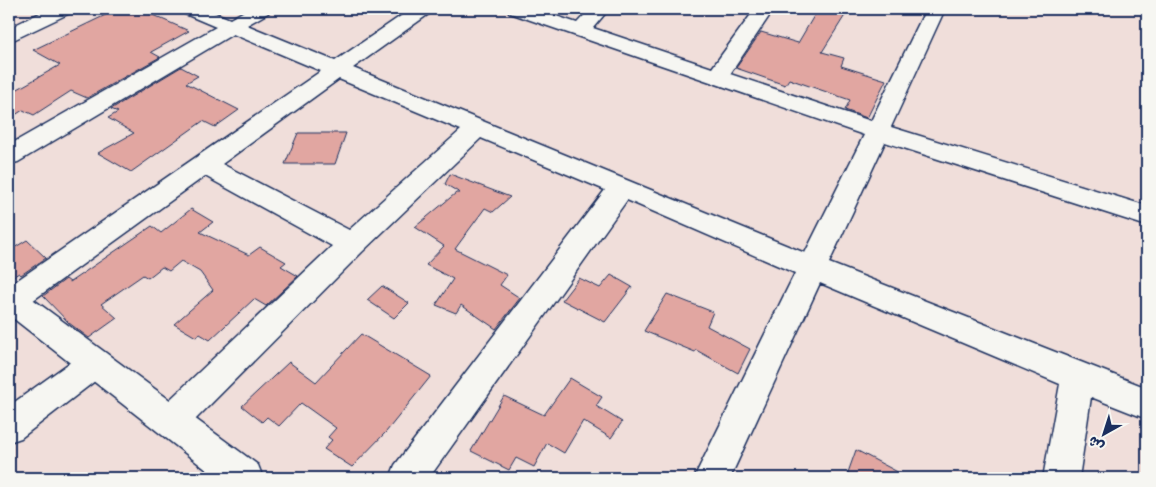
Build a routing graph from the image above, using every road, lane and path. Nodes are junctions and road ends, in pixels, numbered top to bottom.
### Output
1 (63, 9) edge
2 (190, 9) edge
3 (261, 9) edge
4 (423, 9) edge
5 (517, 9) edge
6 (600, 9) edge
7 (765, 9) edge
8 (936, 9) edge
9 (232, 26) junction
10 (581, 30) junction
11 (9, 36) edge
12 (339, 69) junction
13 (717, 76) junction
14 (478, 127) junction
15 (877, 131) junction
16 (9, 156) edge
17 (204, 165) junction
18 (622, 187) junction
19 (1147, 216) edge
20 (352, 244) junction
21 (812, 268) junction
22 (10, 299) edge
23 (93, 364) junction
24 (1078, 375) junction
25 (1147, 404) edge
26 (171, 421) junction
27 (9, 426) edge
28 (245, 478) edge
29 (408, 478) edge
30 (712, 478) edge
31 (1061, 478) edge

1 - 11 street
2 - 9 street
3 - 9 street
4 - 12 street
5 - 10 street
6 - 10 street
7 - 13 street
8 - 15 street
9 - 12 street
9 - 16 street
10 - 13 street
12 - 14 street
12 - 17 street
13 - 15 street
14 - 18 street
14 - 20 street
15 - 19 street
15 - 21 street
17 - 20 street
17 - 22 street
18 - 21 street
18 - 29 street
20 - 26 street
21 - 24 street
21 - 30 street
22 - 23 street
23 - 26 street
23 - 27 street
24 - 25 street
24 - 31 street
26 - 28 street

